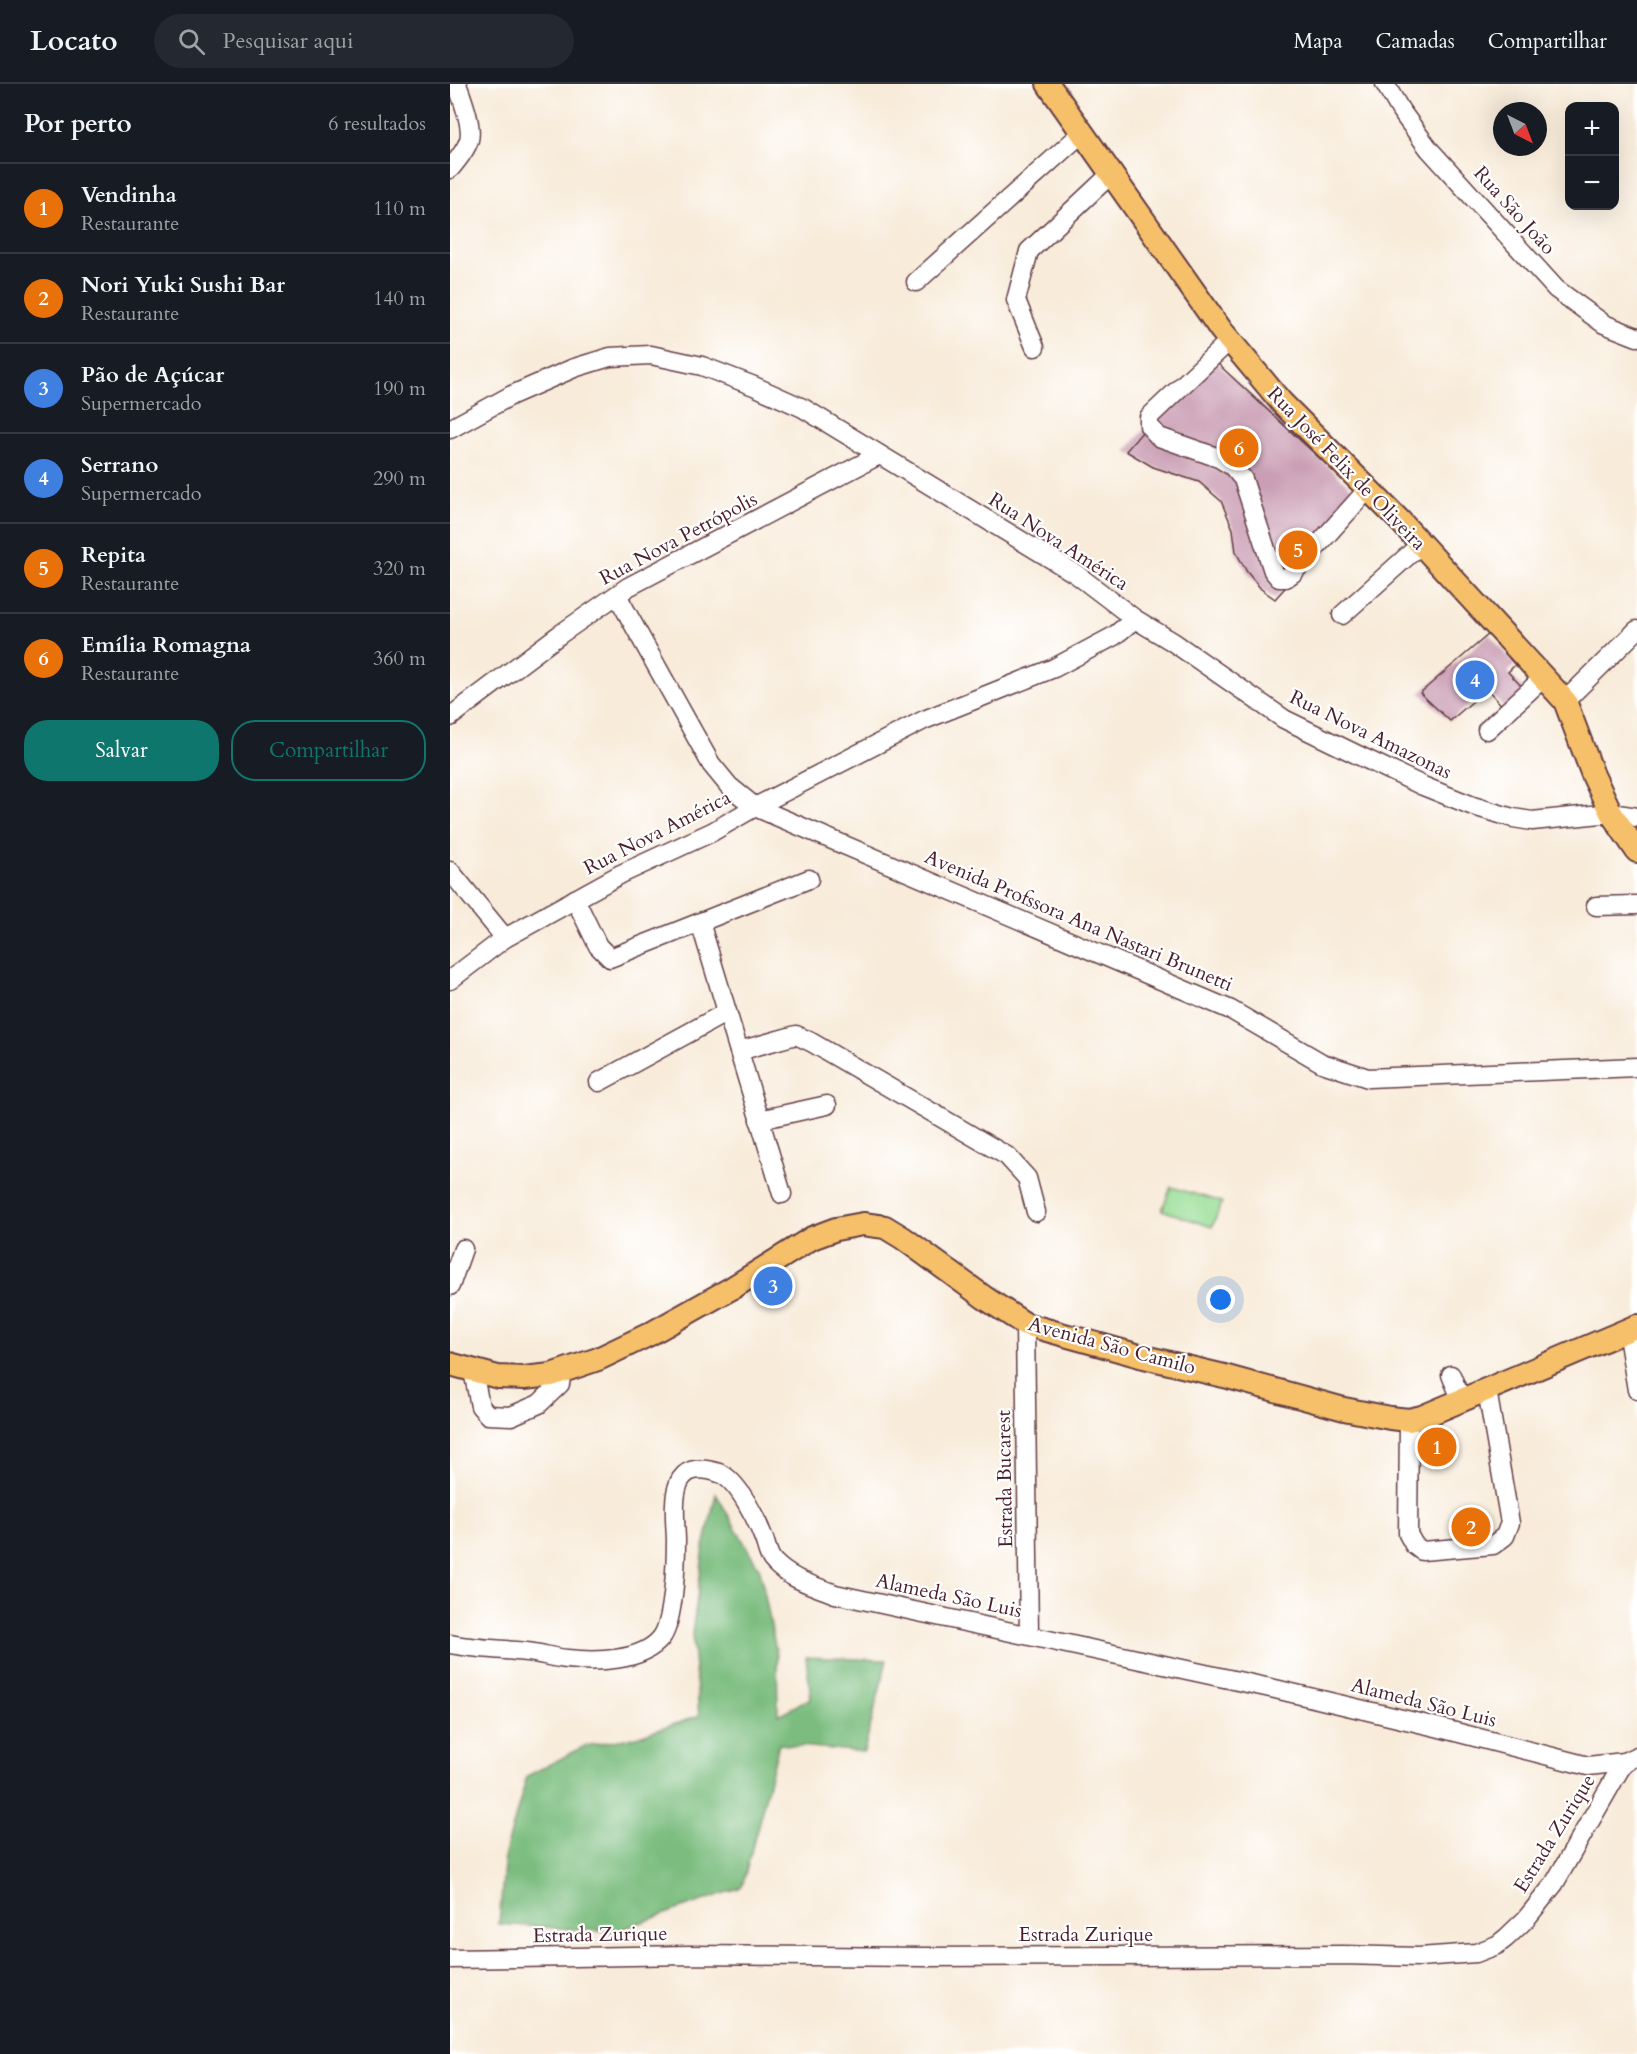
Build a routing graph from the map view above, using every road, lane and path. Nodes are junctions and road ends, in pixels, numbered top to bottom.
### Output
1 (457, 84) edge
2 (1048, 84) edge
3 (1385, 84) edge
4 (1082, 133) junction
5 (450, 169) edge
6 (1111, 174) junction
7 (916, 282) dead end
8 (1637, 337) edge
9 (1229, 341) junction
10 (1035, 347) dead end
11 (450, 429) edge
12 (879, 455) junction
13 (1368, 489) junction
14 (1421, 544) junction
15 (617, 595) junction
16 (1342, 615) dead end
17 (1135, 619) junction
18 (1637, 630) edge
19 (1544, 676) junction
20 (1565, 701) junction
21 (450, 717) edge
22 (1487, 730) dead end
23 (755, 807) junction
24 (1611, 813) junction
25 (1637, 817) edge
26 (1637, 851) edge
27 (450, 871) edge
28 (809, 879) dead end
29 (575, 899) junction
30 (1637, 905) edge
31 (1596, 906) dead end
32 (700, 922) junction
33 (505, 938) junction
34 (450, 980) edge
35 (727, 1012) junction
36 (739, 1051) junction
37 (1637, 1067) edge
38 (599, 1082) dead end
39 (827, 1105) dead end
40 (759, 1120) junction
41 (782, 1194) dead end
42 (1036, 1212) dead end
43 (463, 1250) dead end
44 (450, 1286) edge
45 (1025, 1324) junction
46 (1632, 1328) edge
47 (450, 1364) edge
48 (474, 1371) junction
49 (562, 1371) junction
50 (1451, 1375) dead end
51 (1487, 1390) junction
52 (1637, 1390) edge
53 (1462, 1401) junction
54 (1409, 1420) junction
55 (1029, 1635) junction
56 (450, 1644) edge
57 (1630, 1759) edge
58 (450, 1959) edge

1 - 5 street
2 - 4 main road, Rua José Felix de Oliveira
3 - 8 street, Rua São João
4 - 6 main road, Rua José Felix de Oliveira
4 - 7 street
6 - 9 main road, Rua José Felix de Oliveira
6 - 10 street
9 - 13 main road, Rua José Felix de Oliveira
9 - 13 street
11 - 12 street, Rua Nova América
12 - 15 street, Rua Nova Petrópolis
12 - 17 street, Rua Nova América
13 - 14 main road, Rua José Felix de Oliveira
14 - 16 street
14 - 19 main road, Rua José Felix de Oliveira
15 - 21 street, Rua Nova Petrópolis
15 - 23 street, Avenida Profssora Ana Nastari Brunetti
17 - 23 street, Rua Nova América
17 - 24 street, Rua Nova Amazonas
18 - 20 street
19 - 20 main road, Rua José Felix de Oliveira
19 - 22 street
20 - 24 main road, Rua José Felix de Oliveira
23 - 29 street, Rua Nova América
23 - 37 street, Avenida Profssora Ana Nastari Brunetti
24 - 25 street, Rua Nova Amazonas
24 - 26 main road, Rua José Felix de Oliveira
27 - 33 street
28 - 32 street
29 - 32 street
29 - 33 street, Rua Nova América
30 - 31 street
32 - 35 street
33 - 34 street, Rua Nova América
35 - 36 street
35 - 38 street
36 - 40 street
36 - 42 street
39 - 40 street
40 - 41 street
43 - 44 street
45 - 49 main road, Avenida São Camilo
45 - 54 main road, Avenida São Camilo
45 - 55 street, Estrada Bucarest
46 - 51 main road, Avenida São Camilo
46 - 52 street
47 - 48 main road, Avenida São Camilo
48 - 49 main road, Avenida São Camilo
48 - 49 street
50 - 53 street
51 - 53 main road, Avenida São Camilo
51 - 54 street
53 - 54 main road, Avenida São Camilo
55 - 56 street, Alameda São Luis
55 - 57 street, Alameda São Luis
57 - 58 street, Estrada Zurique

